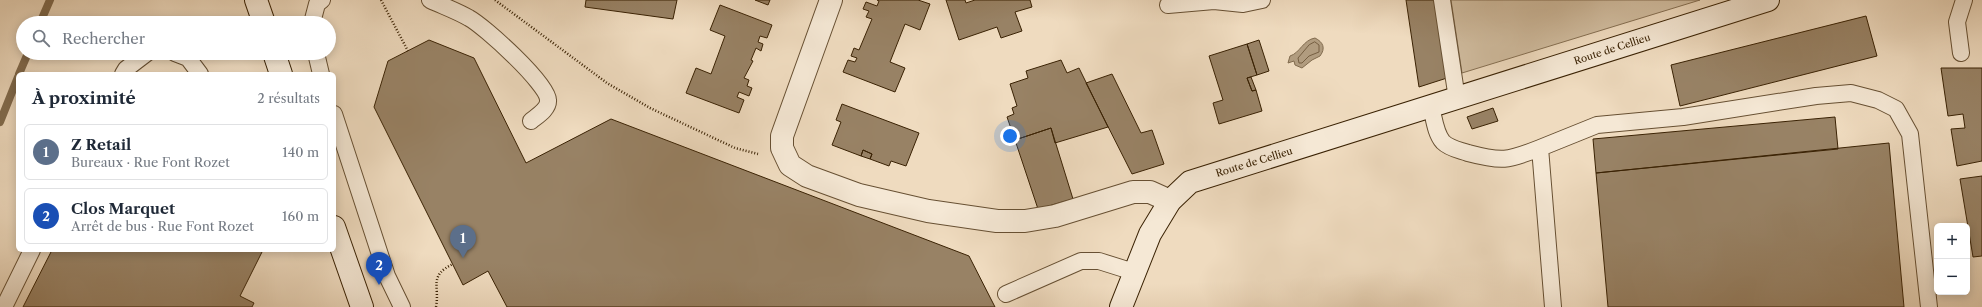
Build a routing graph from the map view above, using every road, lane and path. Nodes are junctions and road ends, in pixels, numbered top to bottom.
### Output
1 (256, 0) edge
2 (322, 0) edge
3 (381, 0) edge
4 (430, 0) edge
5 (495, 0) edge
6 (831, 0) edge
7 (1262, 0) edge
8 (1442, 0) edge
9 (1768, 0) edge
10 (1964, 0) edge
11 (1168, 5) dead end
12 (262, 16) edge
13 (314, 16) edge
14 (408, 51) dead end
15 (1961, 53) dead end
16 (138, 60) edge
17 (190, 60) edge
18 (276, 60) edge
19 (318, 60) edge
20 (124, 72) edge
21 (198, 72) edge
22 (280, 72) edge
23 (321, 72) edge
24 (1457, 99) junction
25 (1430, 107) junction
26 (336, 120) edge
27 (531, 121) dead end
28 (782, 148) junction
29 (1540, 148) junction
30 (1170, 201) junction
31 (336, 233) edge
32 (31, 252) edge
33 (453, 264) dead end
34 (1134, 272) junction
35 (1006, 294) dead end
36 (4, 307) edge
37 (362, 307) edge
38 (402, 307) edge
39 (436, 307) edge
40 (1121, 307) edge
41 (1553, 307) edge
42 (1929, 307) edge

1 - 12 street
2 - 13 lane
3 - 14 path
4 - 27 lane
5 - 28 path
6 - 28 street
7 - 11 lane
8 - 24 lane
9 - 24 street, Route de Cellieu
10 - 15 lane
16 - 20 lane
17 - 21 lane
18 - 22 street
19 - 23 lane
24 - 25 street, Route de Cellieu
25 - 29 lane
25 - 30 street, Route de Cellieu
26 - 38 lane
28 - 30 street
29 - 41 lane
29 - 42 lane
30 - 34 street, Route de Cellieu
31 - 37 street
32 - 36 lane
33 - 39 path
34 - 35 lane
34 - 40 street, Route de Cellieu

